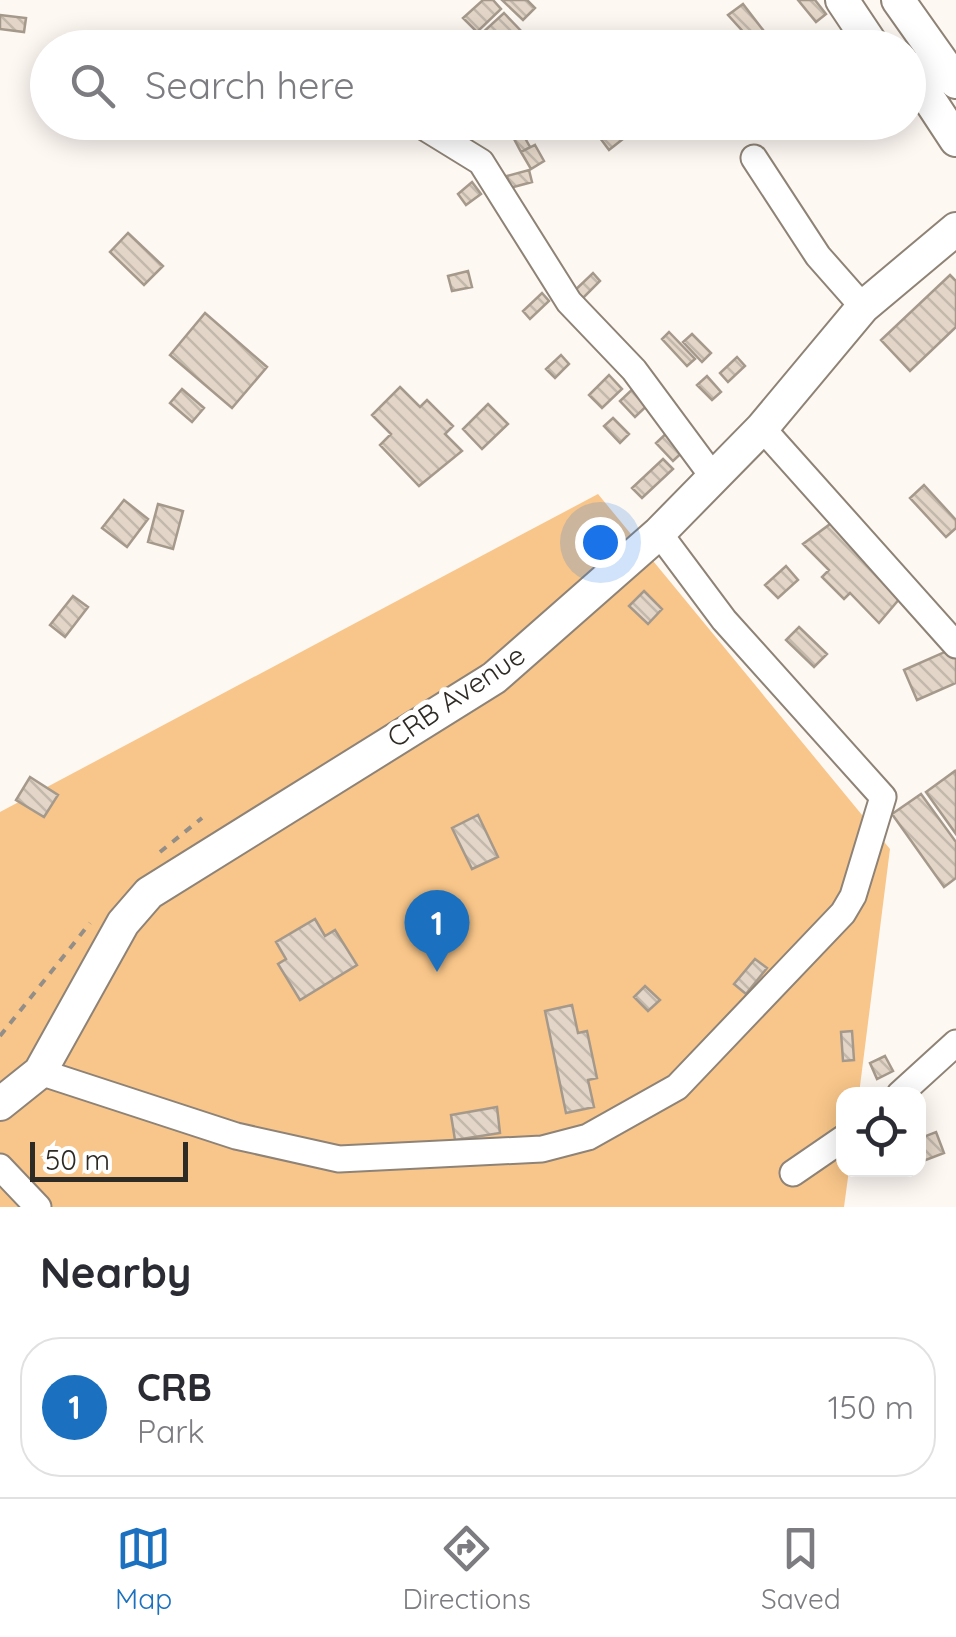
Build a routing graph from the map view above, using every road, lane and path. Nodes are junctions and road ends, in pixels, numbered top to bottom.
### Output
1 (842, 0) edge
2 (864, 0) edge
3 (898, 0) edge
4 (862, 30) edge
5 (884, 30) edge
6 (919, 30) edge
7 (926, 40) edge
8 (956, 82) edge
9 (926, 94) edge
10 (926, 123) edge
11 (445, 140) edge
12 (956, 140) edge
13 (754, 158) dead end
14 (956, 165) edge
15 (956, 229) edge
16 (864, 307) junction
17 (762, 428) junction
18 (714, 478) junction
19 (658, 534) junction
20 (956, 645) edge
21 (956, 1043) edge
22 (40, 1072) junction
23 (908, 1087) edge
24 (0, 1103) edge
25 (836, 1144) edge
26 (0, 1166) edge
27 (794, 1173) dead end
28 (38, 1207) edge

1 - 4 main road
2 - 5 main road
3 - 6 main road
7 - 8 main road
9 - 12 main road
10 - 14 main road
11 - 18 street
13 - 16 street
15 - 16 main road, CRB Avenue
16 - 17 main road, CRB Avenue
17 - 18 main road, CRB Avenue
17 - 20 street
18 - 19 main road, CRB Avenue
19 - 22 main road, CRB Avenue
19 - 22 street
21 - 23 street
22 - 24 main road, CRB Avenue
25 - 27 street
26 - 28 street

